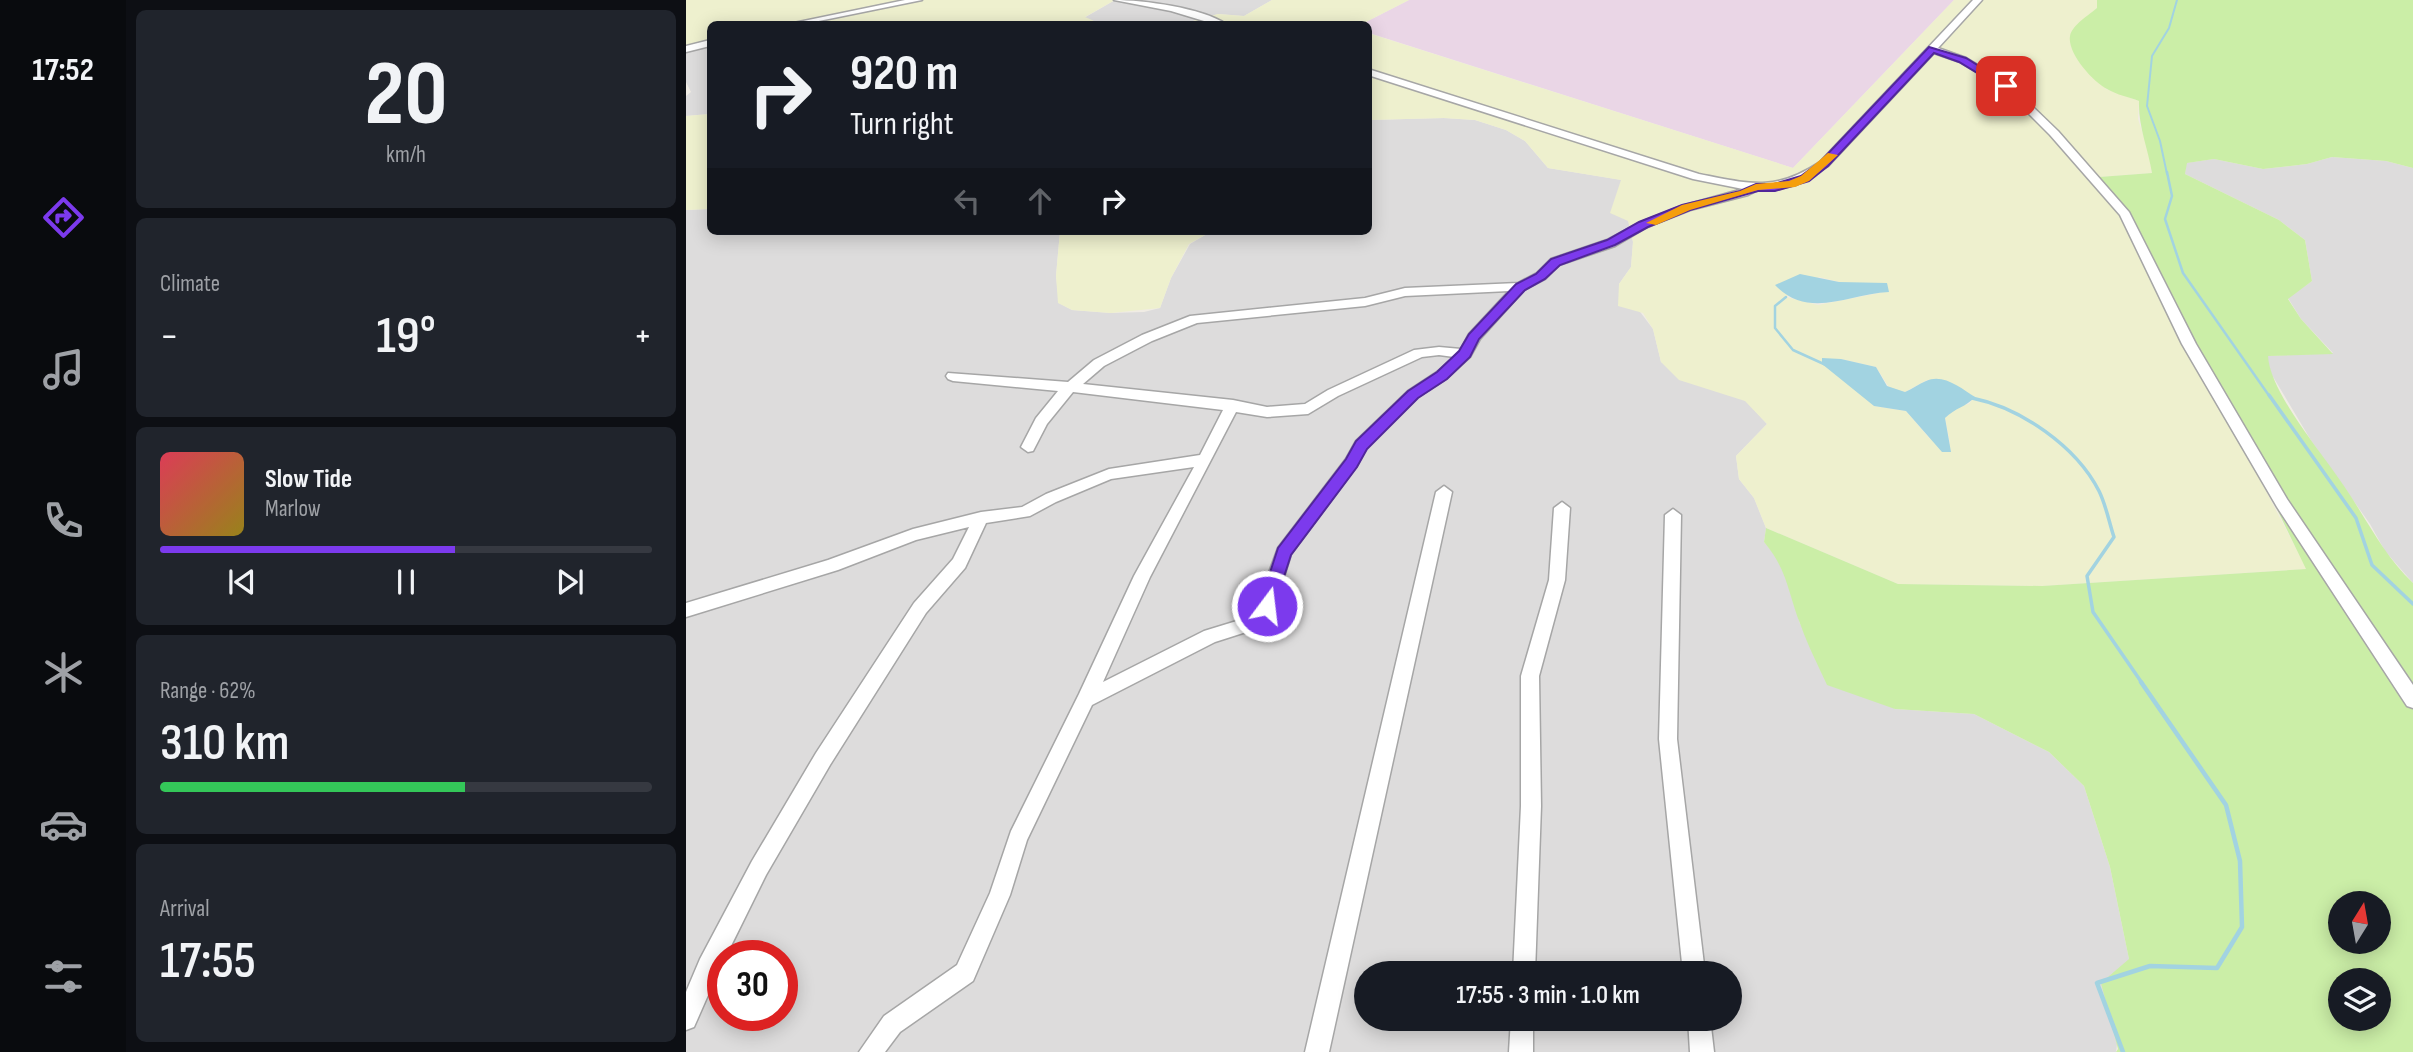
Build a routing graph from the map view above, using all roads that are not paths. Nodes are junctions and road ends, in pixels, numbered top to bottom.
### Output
1 (918, 0) edge
2 (1118, 0) edge
3 (1978, 0) edge
4 (809, 21) edge
5 (1212, 21) edge
6 (707, 44) edge
7 (686, 49) edge
8 (1932, 49) junction
9 (1372, 73) edge
10 (1756, 187) junction
11 (1520, 287) junction
12 (1465, 354) junction
13 (953, 376) dead end
14 (1072, 388) junction
15 (1233, 405) junction
16 (1028, 447) dead end
17 (1205, 460) junction
18 (1444, 492) dead end
19 (1562, 508) dead end
20 (1673, 515) dead end
21 (981, 518) junction
22 (686, 610) edge
23 (1086, 699) junction
24 (2413, 700) edge
25 (1525, 961) edge
26 (1693, 961) edge
27 (686, 1019) edge
28 (1522, 1031) edge
29 (1700, 1031) edge
30 (871, 1052) edge
31 (1317, 1052) edge
32 (1521, 1052) edge
33 (1702, 1052) edge

1 - 4 street
2 - 5 street
3 - 8 street
6 - 7 street
8 - 10 street
8 - 24 street
9 - 10 street
10 - 11 street
11 - 12 street
11 - 14 street
12 - 15 street
12 - 23 street
13 - 14 street
14 - 15 street
14 - 16 street
15 - 17 street
17 - 21 street
17 - 23 street
18 - 31 street
19 - 25 street
20 - 26 street
21 - 22 street
21 - 27 street
23 - 30 street
28 - 32 street
29 - 33 street

